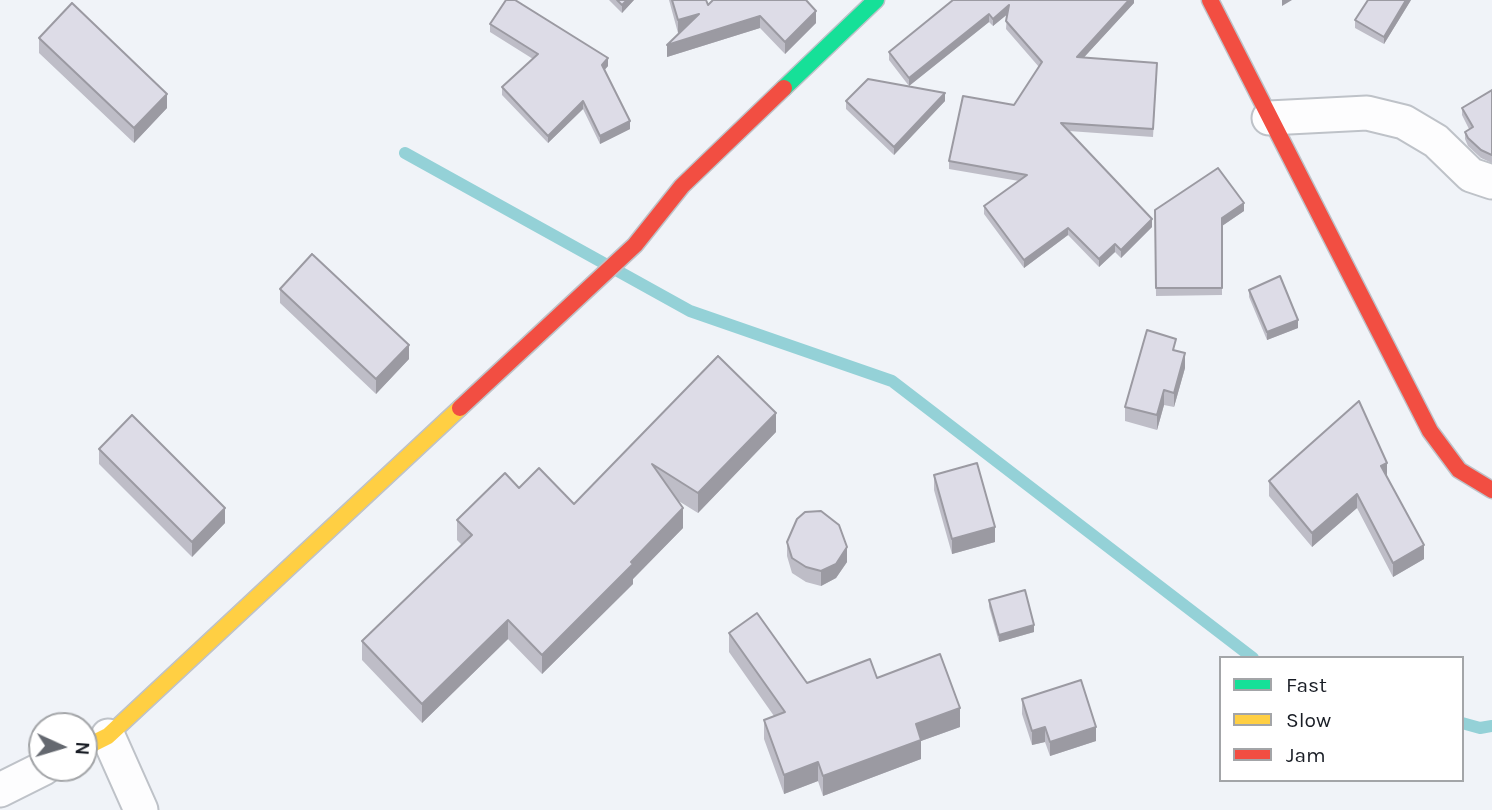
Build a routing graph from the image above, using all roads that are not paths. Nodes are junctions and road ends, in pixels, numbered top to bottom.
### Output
1 (876, 0) edge
2 (1210, 0) edge
3 (1269, 118) junction
4 (1492, 182) edge
5 (1492, 490) edge
6 (98, 740) edge
7 (98, 745) edge
8 (28, 776) edge
9 (0, 790) edge
10 (141, 810) edge

1 - 6 street
2 - 3 street
3 - 4 street
3 - 5 street
7 - 10 street
8 - 9 street

